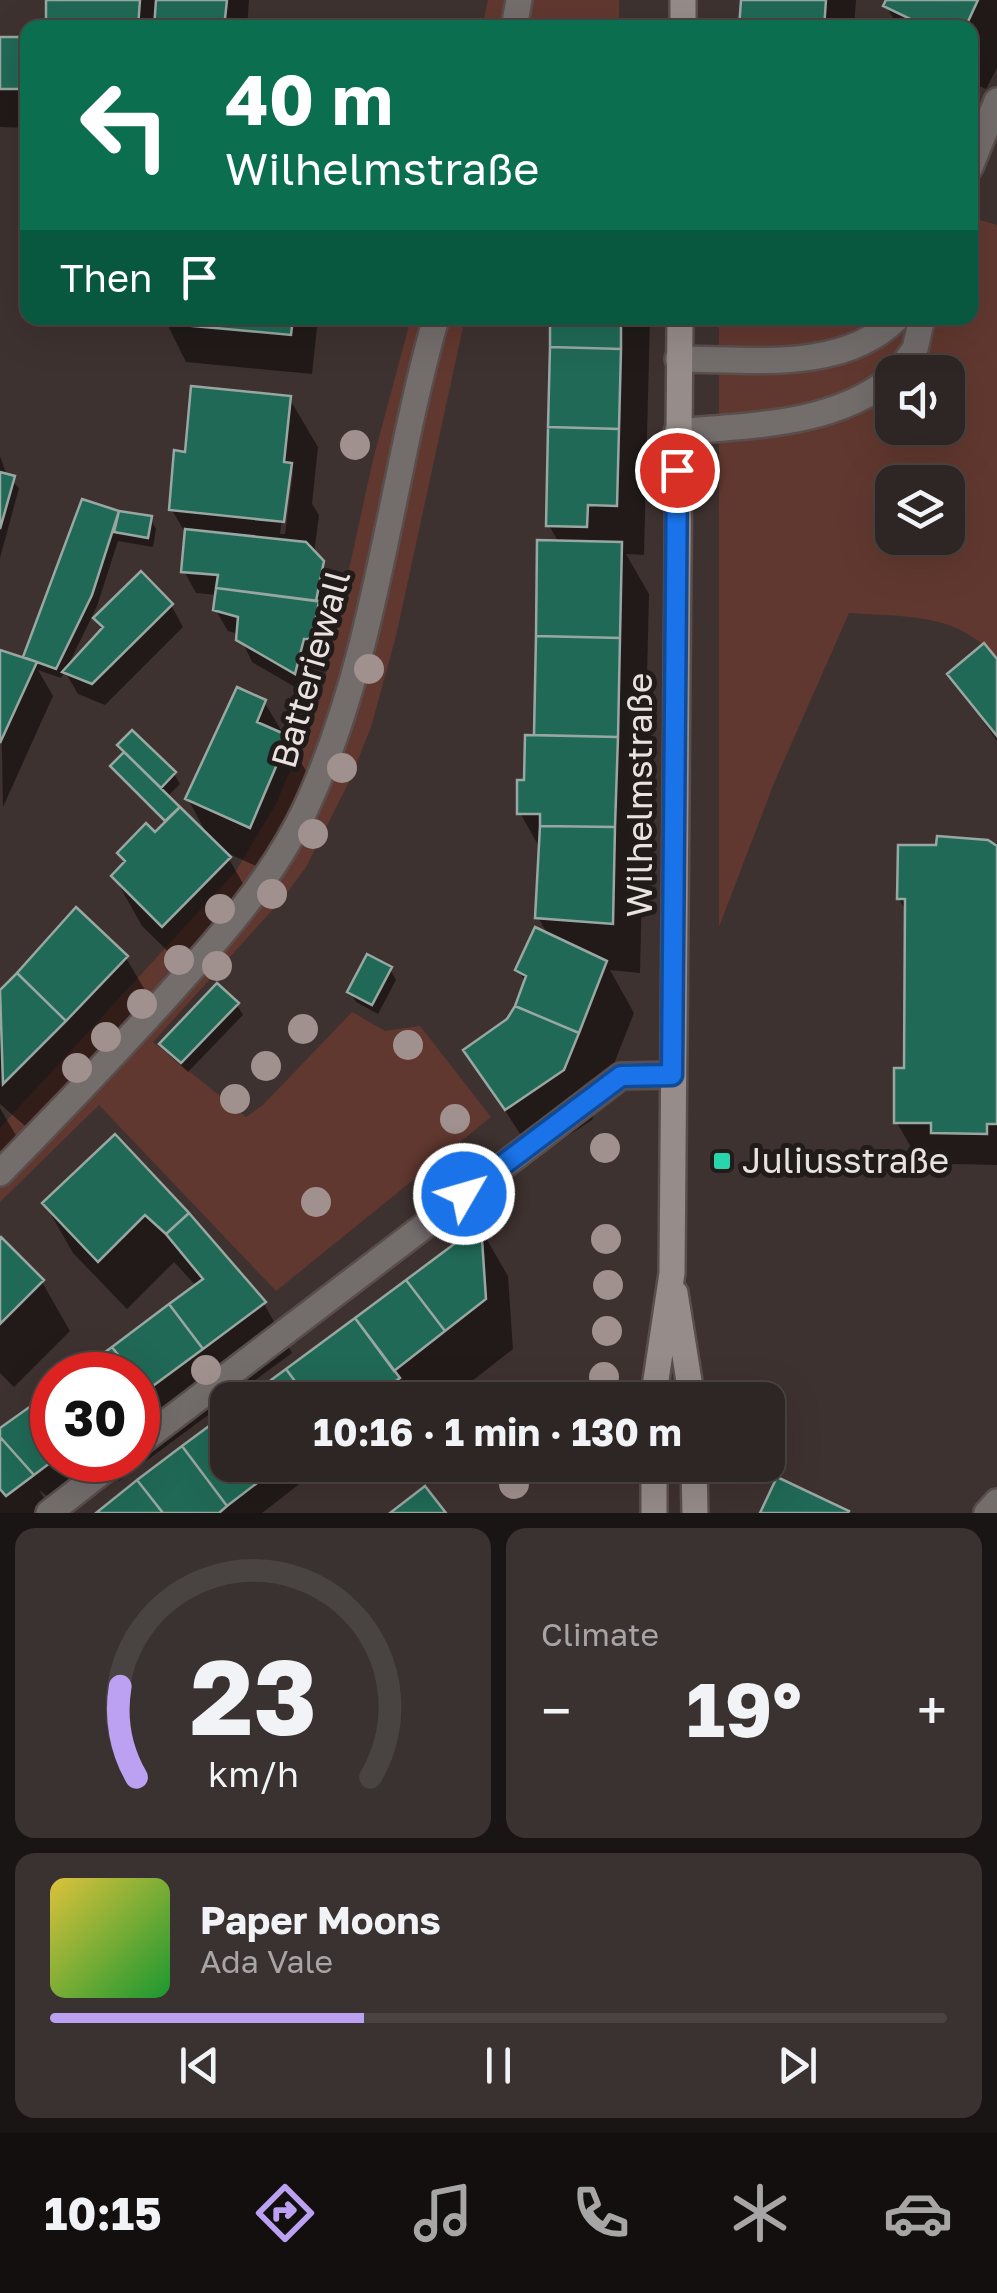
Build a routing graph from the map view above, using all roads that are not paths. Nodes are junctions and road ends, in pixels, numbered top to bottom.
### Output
1 (997, 101) edge
2 (978, 147) edge
3 (434, 325) edge
4 (680, 325) edge
5 (887, 325) edge
6 (920, 325) edge
7 (910, 355) edge
8 (678, 358) junction
9 (875, 392) edge
10 (677, 432) junction
11 (672, 1075) junction
12 (0, 1172) edge
13 (672, 1273) junction
14 (656, 1382) edge
15 (689, 1382) edge
16 (160, 1427) edge
17 (89, 1482) edge
18 (654, 1482) edge
19 (695, 1482) edge
20 (997, 1502) edge
21 (49, 1513) edge
22 (654, 1513) edge
23 (696, 1513) edge
24 (987, 1513) edge

1 - 2 street
3 - 12 street, Batteriewall
4 - 8 main road, Wilhelmstraße
5 - 8 street
6 - 7 street
8 - 10 main road, Wilhelmstraße
9 - 10 street
10 - 11 main road, Wilhelmstraße
11 - 13 main road, Wilhelmstraße
11 - 16 street
13 - 14 main road, Wilhelmstraße
13 - 15 main road, Wilhelmstraße
17 - 21 street
18 - 22 main road
19 - 23 main road
20 - 24 street

